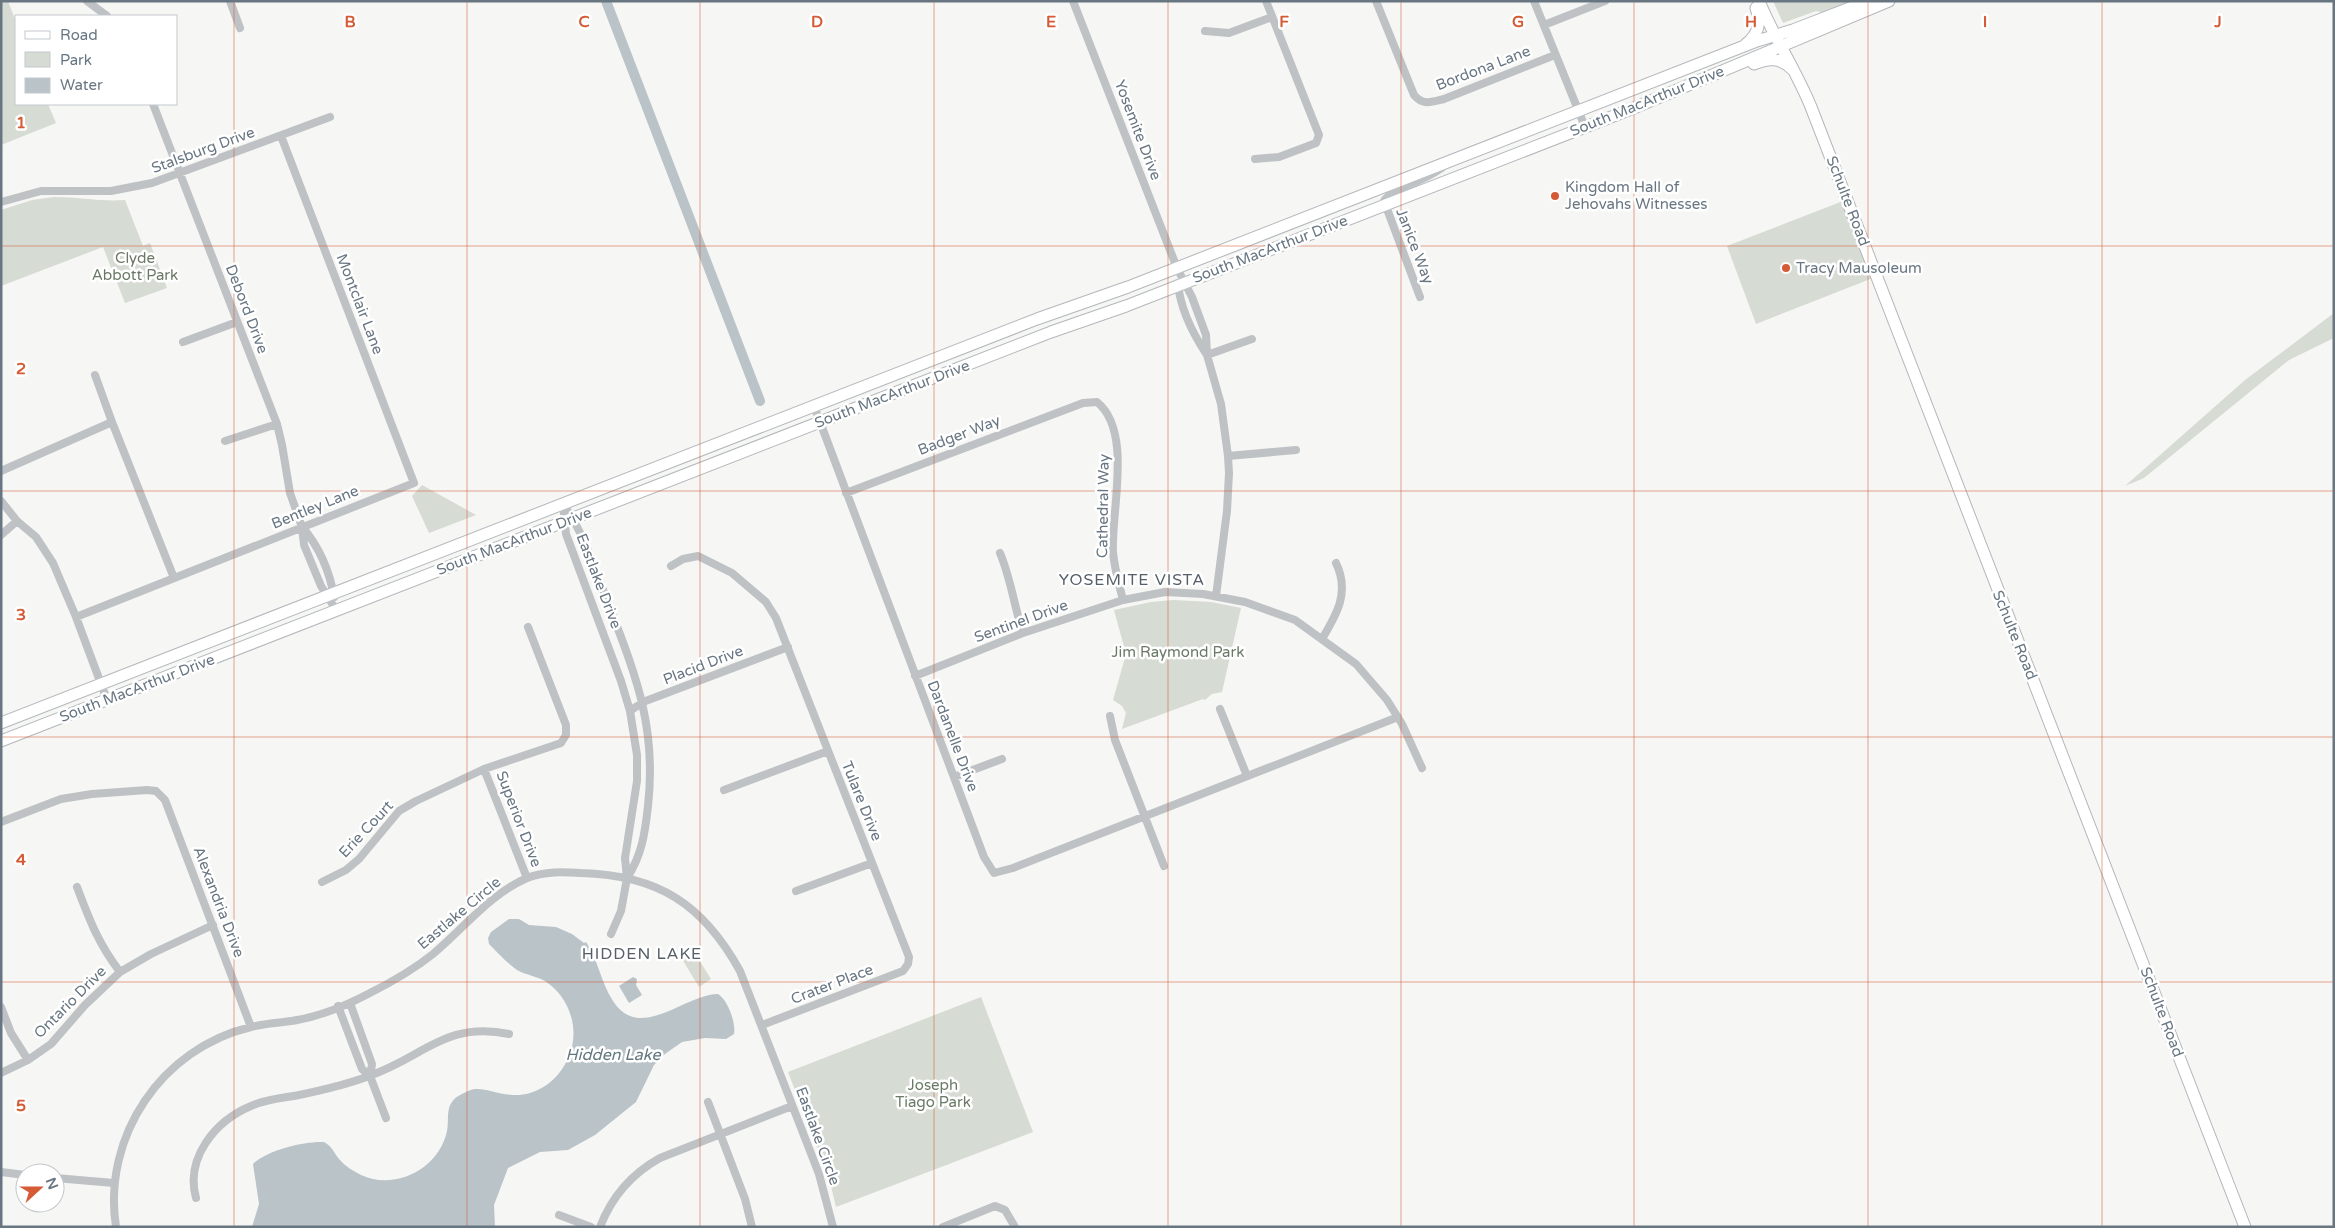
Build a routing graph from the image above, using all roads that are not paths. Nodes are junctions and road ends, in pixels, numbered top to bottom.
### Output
1 (87, 1) edge
2 (230, 1) edge
3 (1073, 1) edge
4 (1266, 1) edge
5 (1376, 1) edge
6 (1534, 1) edge
7 (1605, 1) edge
8 (1753, 1) edge
9 (1760, 1) edge
10 (1766, 1) edge
11 (1868, 1) edge
12 (1889, 1) edge
13 (106, 15) edge
14 (1272, 17) junction
15 (1544, 25) junction
16 (240, 28) dead end
17 (1205, 32) dead end
18 (1778, 38) junction
19 (1740, 48) junction
20 (1555, 55) junction
21 (1797, 74) junction
22 (1707, 76) junction
23 (153, 105) edge
24 (1579, 112) junction
25 (330, 117) dead end
26 (1585, 127) junction
27 (281, 136) junction
28 (1255, 159) dead end
29 (1446, 163) junction
30 (180, 174) junction
31 (1, 202) edge
32 (1384, 205) junction
33 (1177, 268) junction
34 (1182, 284) junction
35 (1420, 297) dead end
36 (237, 322) junction
37 (1252, 339) dead end
38 (183, 342) dead end
39 (1207, 355) junction
40 (96, 375) dead end
41 (1083, 403) joint
42 (814, 406) junction
43 (112, 422) junction
44 (819, 422) junction
45 (276, 424) junction
46 (225, 441) dead end
47 (1296, 450) dead end
48 (1228, 456) junction
49 (1, 471) edge
50 (414, 483) joint
51 (846, 493) junction
52 (1, 501) edge
53 (563, 504) junction
54 (568, 520) junction
55 (17, 521) junction
56 (302, 527) junction
57 (1, 535) edge
58 (1000, 553) dead end
59 (1336, 563) dead end
60 (671, 566) dead end
61 (174, 578) junction
62 (330, 595) junction
63 (1216, 596) junction
64 (1123, 600) junction
65 (336, 610) junction
66 (76, 617) junction
67 (528, 627) dead end
68 (1023, 634) junction
69 (1322, 639) junction
70 (788, 647) junction
71 (915, 676) junction
72 (101, 684) junction
73 (107, 700) junction
74 (643, 702) junction
75 (1220, 709) dead end
76 (630, 711) junction
77 (1110, 716) dead end
78 (1398, 717) junction
79 (1, 723) edge
80 (1, 741) edge
81 (828, 751) junction
82 (1002, 758) dead end
83 (1422, 768) dead end
84 (484, 769) junction
85 (1247, 776) junction
86 (954, 777) junction
87 (724, 790) dead end
88 (1145, 816) junction
89 (1, 822) edge
90 (872, 863) junction
91 (1164, 866) dead end
92 (527, 878) junction
93 (627, 878) junction
94 (322, 882) dead end
95 (77, 886) dead end
96 (796, 891) dead end
97 (213, 925) junction
98 (611, 934) dead end
99 (908, 964) joint
100 (120, 972) junction
101 (350, 1003) junction
102 (338, 1006) junction
103 (1, 1007) edge
104 (762, 1025) junction
105 (251, 1027) junction
106 (510, 1034) dead end
107 (28, 1060) junction
108 (1, 1073) edge
109 (370, 1076) junction
110 (708, 1102) dead end
111 (792, 1106) junction
112 (386, 1118) dead end
113 (720, 1134) junction
114 (2, 1174) edge
115 (15, 1175) edge
116 (65, 1179) edge
117 (114, 1183) junction
118 (196, 1198) dead end
119 (559, 1215) dead end
120 (116, 1227) edge
121 (591, 1227) edge
122 (600, 1227) edge
123 (752, 1227) edge
124 (832, 1227) edge
125 (943, 1227) edge
126 (1015, 1227) edge
127 (2245, 1227) edge

1 - 13 street
2 - 16 street
3 - 33 street, Yosemite Drive
4 - 14 street
5 - 20 street, Bordona Lane
6 - 15 street
7 - 15 street
8 - 19 main road
9 - 18 main road, Schulte Road
10 - 18 main road, Schulte Road
11 - 18 main road
12 - 18 main road
14 - 17 street
14 - 28 street
15 - 20 street
18 - 19 main road, South MacArthur Drive
18 - 21 main road, Schulte Road
18 - 22 main road, South MacArthur Drive
19 - 24 main road, South MacArthur Drive
20 - 24 street
21 - 22 main road
21 - 127 main road, Schulte Road
22 - 26 main road, South MacArthur Drive
23 - 30 street, Debord Drive
24 - 26 street
24 - 29 main road, South MacArthur Drive
25 - 27 street, Stalsburg Drive
26 - 32 main road, South MacArthur Drive
27 - 30 street, Stalsburg Drive
27 - 50 street, Montclair Lane
29 - 32 street
29 - 33 main road, South MacArthur Drive
30 - 31 street, Stalsburg Drive
30 - 36 street, Debord Drive
32 - 34 main road, South MacArthur Drive
32 - 35 street, Janice Way
33 - 34 street, Yosemite Drive
33 - 42 main road, South MacArthur Drive
34 - 39 street, Yosemite Drive
34 - 39 street, Yosemite Drive
34 - 44 main road, South MacArthur Drive
36 - 38 street
36 - 45 street, Debord Drive
37 - 39 street
39 - 48 street, Yosemite Drive
40 - 43 street
41 - 51 street, Badger Way
41 - 64 street, Cathedral Way
42 - 44 street, Dardanelle Drive
42 - 53 main road, South MacArthur Drive
43 - 49 street
43 - 61 street
44 - 51 street, Dardanelle Drive
44 - 54 main road, South MacArthur Drive
45 - 46 street
45 - 56 street, Debord Drive
47 - 48 street
48 - 63 street, Yosemite Drive
50 - 56 street, Bentley Lane
51 - 71 street, Dardanelle Drive
52 - 55 street
53 - 54 street, Eastlake Drive
53 - 62 main road, South MacArthur Drive
54 - 65 main road, South MacArthur Drive
54 - 74 street, Eastlake Drive
54 - 76 street, Eastlake Drive
55 - 57 street
55 - 66 street
56 - 61 street, Bentley Lane
56 - 62 street, Debord Drive
58 - 68 street
59 - 69 street
60 - 70 street, Tulare Drive
61 - 66 street, Bentley Lane
62 - 65 street, Debord Drive
62 - 72 main road, South MacArthur Drive
63 - 64 street, Sentinel Drive
63 - 69 street, Sentinel Drive
64 - 68 street, Sentinel Drive
65 - 73 main road, South MacArthur Drive
66 - 72 street
67 - 84 street, Erie Court
68 - 71 street, Sentinel Drive
69 - 78 street, Sentinel Drive
70 - 74 street, Placid Drive
70 - 81 street, Tulare Drive
71 - 86 street, Dardanelle Drive
72 - 73 street
72 - 79 main road, South MacArthur Drive
73 - 80 main road, South MacArthur Drive
74 - 76 street, Placid Drive
74 - 93 street, Eastlake Drive
75 - 85 street
76 - 93 street, Eastlake Drive
77 - 88 street
78 - 83 street, Sentinel Drive
78 - 85 street
81 - 87 street
81 - 90 street, Tulare Drive
82 - 86 street
84 - 92 street, Superior Drive
84 - 94 street, Erie Court
85 - 88 street
86 - 88 street, Dardanelle Drive
88 - 91 street
89 - 97 street, Alexandria Drive
90 - 96 street
90 - 99 street, Tulare Drive
92 - 93 street, Eastlake Circle
92 - 101 street, Eastlake Circle
93 - 98 street, Eastlake Drive
93 - 104 street, Eastlake Circle
95 - 100 street
97 - 100 street, Ontario Drive
97 - 105 street, Alexandria Drive
99 - 104 street, Crater Place
100 - 107 street, Ontario Drive
101 - 102 street, Eastlake Circle
101 - 109 street
102 - 105 street, Eastlake Circle
102 - 109 street
103 - 107 street
104 - 111 street, Eastlake Circle
105 - 117 street, Eastlake Circle
106 - 109 street
107 - 108 street, Ontario Drive
109 - 112 street
109 - 118 street
110 - 113 street
111 - 113 street
111 - 124 street, Eastlake Circle
113 - 122 street
113 - 123 street
114 - 115 street
116 - 117 street
117 - 120 street, Eastlake Circle
119 - 121 street
125 - 126 street

